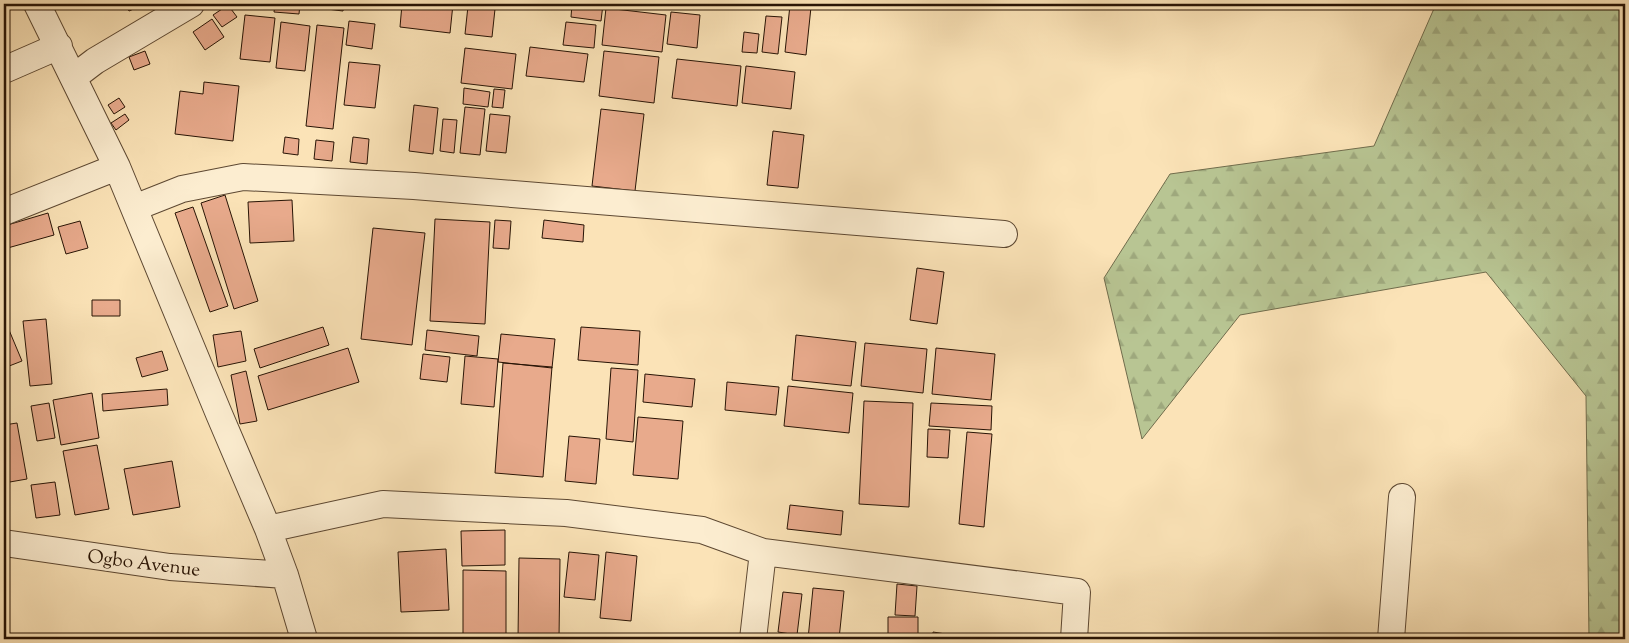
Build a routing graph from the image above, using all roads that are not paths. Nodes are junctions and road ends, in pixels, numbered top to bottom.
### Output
1 (37, 4) edge
2 (191, 4) edge
3 (59, 46) junction
4 (4, 70) edge
5 (74, 77) junction
6 (117, 167) junction
7 (134, 208) junction
8 (4, 212) edge
9 (1004, 234) dead end
10 (1402, 497) dead end
11 (268, 529) junction
12 (4, 543) edge
13 (763, 552) junction
14 (286, 575) junction
15 (304, 639) edge
16 (753, 639) edge
17 (1074, 639) edge
18 (1391, 639) edge

1 - 3 street
2 - 5 street
3 - 4 street
3 - 5 street
5 - 6 street
6 - 7 street
6 - 8 street
7 - 9 street
7 - 11 street
10 - 18 street
11 - 13 street
11 - 14 street
12 - 14 street, Ogbo Avenue
13 - 16 street
13 - 17 street
14 - 15 street

